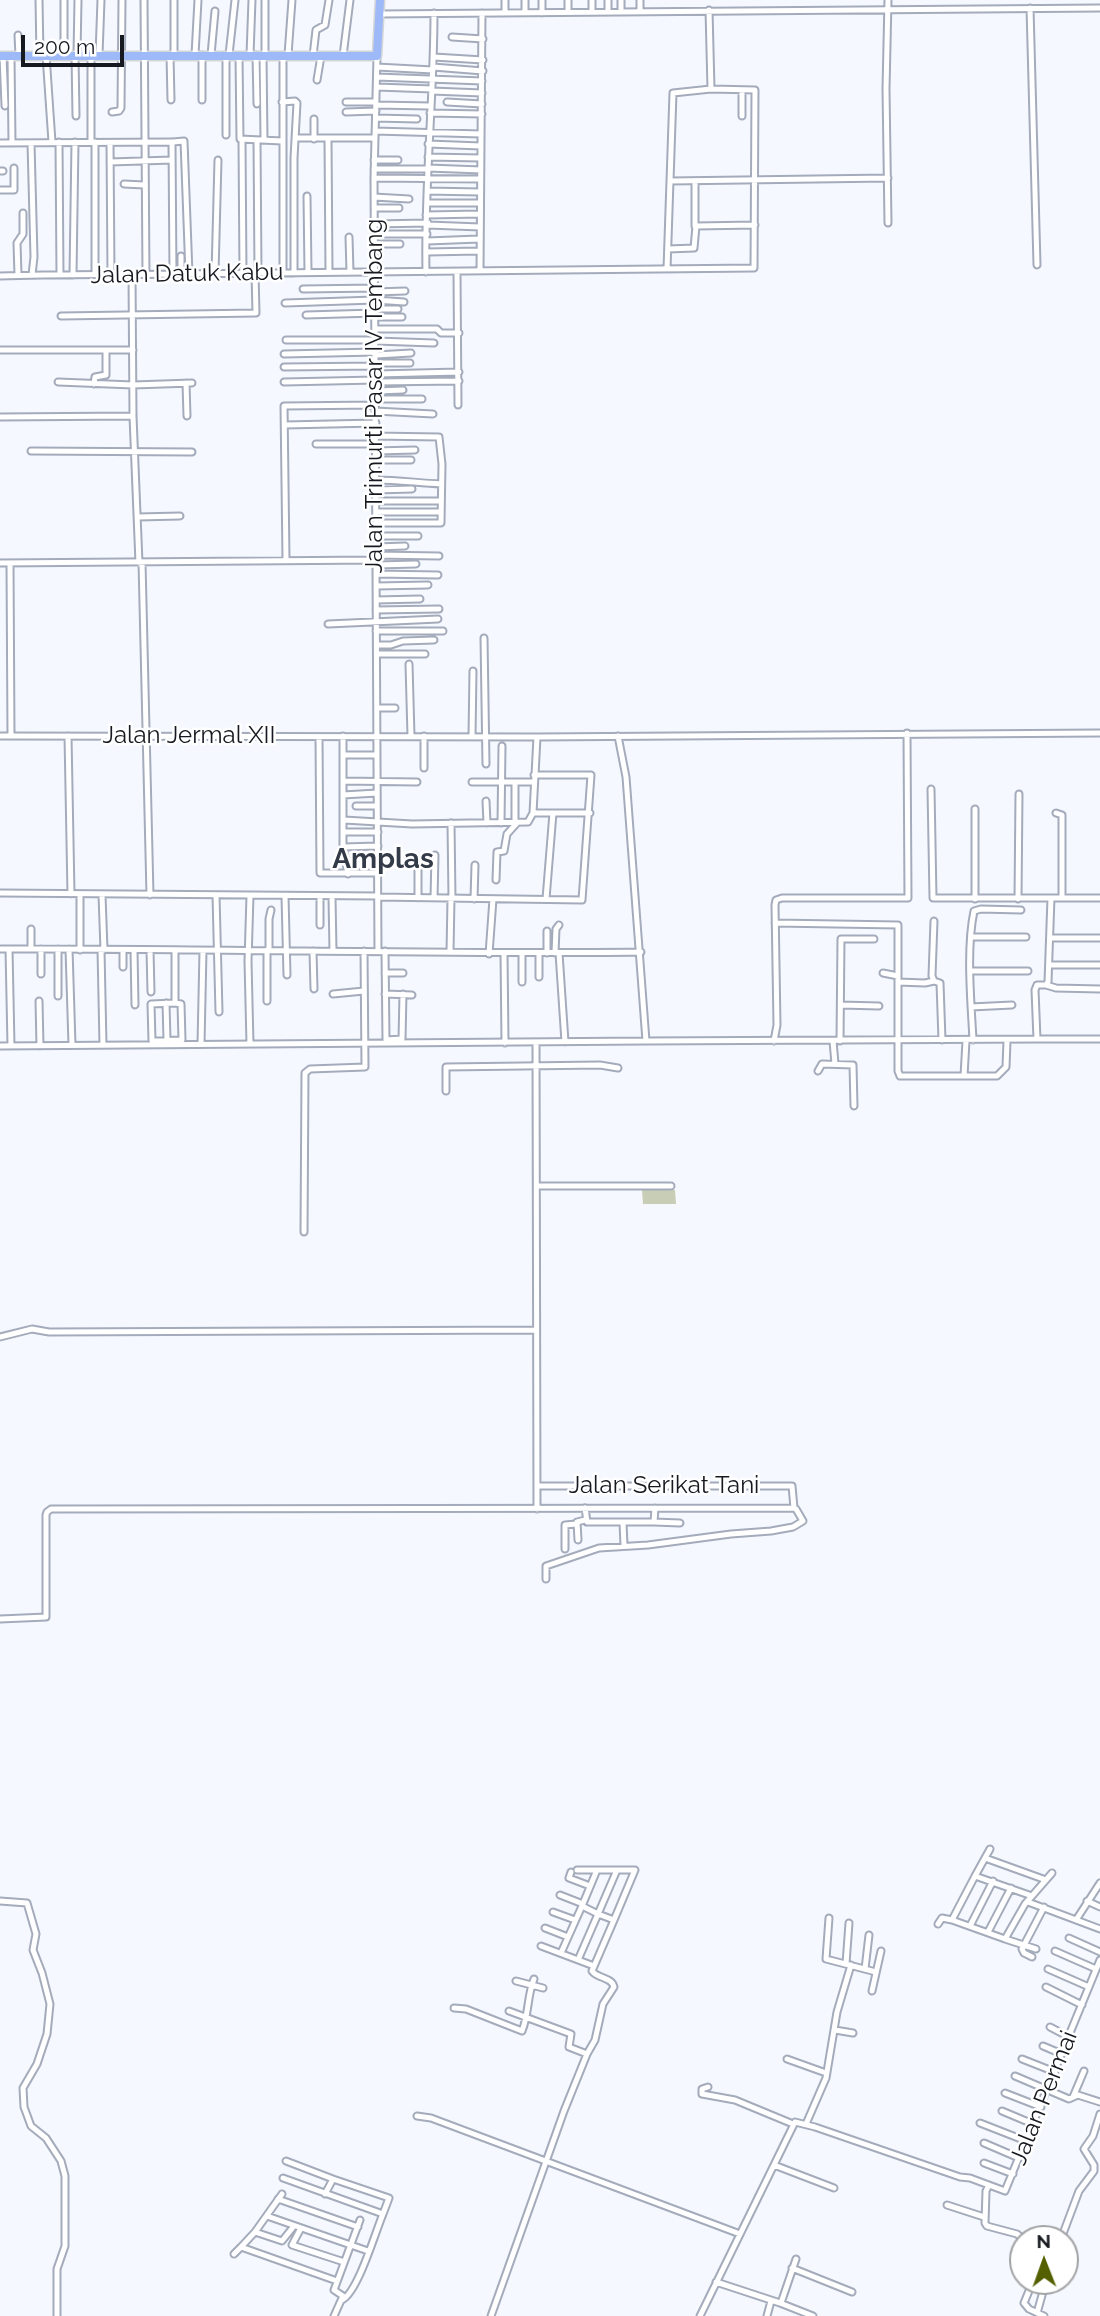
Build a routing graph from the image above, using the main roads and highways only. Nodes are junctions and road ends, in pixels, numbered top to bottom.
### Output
1 (380, 0) edge
2 (8, 56) edge

1 - 2 main road

